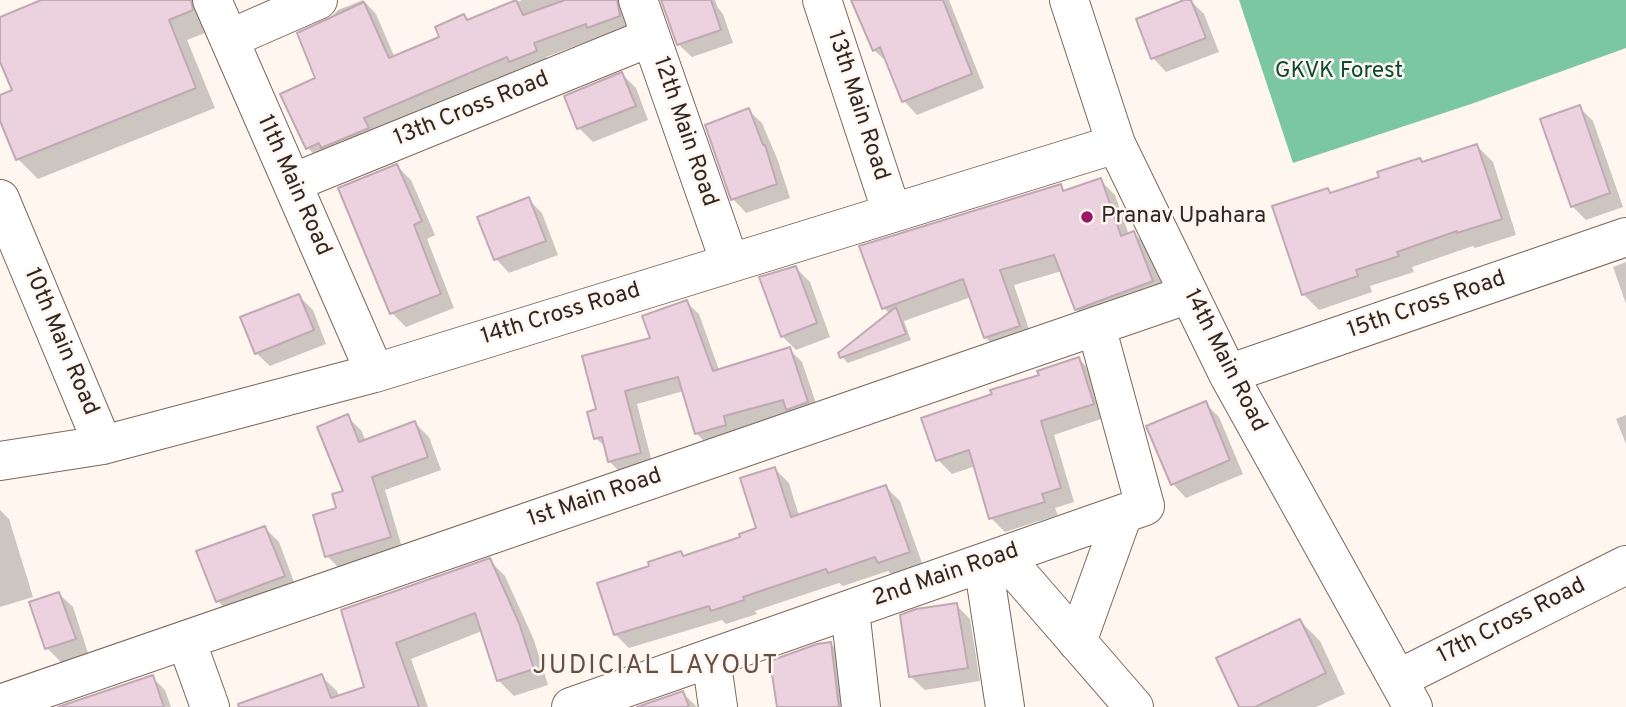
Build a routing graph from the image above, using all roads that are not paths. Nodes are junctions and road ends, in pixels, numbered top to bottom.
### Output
1 (212, 0) edge
2 (318, 0) edge
3 (638, 0) edge
4 (822, 0) edge
5 (1069, 0) edge
6 (651, 37) junction
7 (229, 39) junction
8 (1116, 144) junction
9 (292, 183) junction
10 (0, 199) edge
11 (892, 213) junction
12 (1626, 237) edge
13 (730, 263) junction
14 (1189, 295) junction
15 (1096, 327) junction
16 (375, 373) junction
17 (1228, 374) junction
18 (103, 445) junction
19 (0, 461) edge
20 (1123, 514) junction
21 (993, 559) junction
22 (1626, 565) edge
23 (850, 610) junction
24 (186, 640) junction
25 (1077, 642) junction
26 (710, 658) junction
27 (1406, 693) edge
28 (0, 704) edge
29 (210, 707) edge
30 (573, 707) edge
31 (718, 707) edge
32 (861, 707) edge
33 (1004, 707) edge
34 (1134, 707) edge

1 - 7 street, 11th Main Road
2 - 7 street
3 - 6 street, 12th Main Road
4 - 11 street, 13th Main Road
5 - 8 street, 14th Main Road
6 - 9 street, 13th Cross Road
6 - 13 street, 12th Main Road
7 - 9 street, 11th Main Road
8 - 11 street, 14th Cross Road
8 - 14 street, 14th Main Road
9 - 16 street, 11th Main Road
10 - 18 street, 10th Main Road
11 - 13 street, 14th Cross Road
12 - 17 street, 15th Cross Road
13 - 16 street, 14th Cross Road
14 - 15 street, 1st Main Road
14 - 17 street, 14th Main Road
15 - 20 street, 2nd Main Road
15 - 24 street, 1st Main Road
16 - 18 street, 14th Cross Road
17 - 27 street, 14th Main Road
18 - 19 street, 14th Cross Road
20 - 21 street, 2nd Main Road
20 - 25 street
21 - 23 street, 2nd Main Road
21 - 25 street
21 - 33 street
22 - 27 street, 17th Cross Road
23 - 26 street, 2nd Main Road
23 - 32 street
24 - 28 street, 1st Main Road
24 - 29 street
25 - 34 street
26 - 30 street, 2nd Main Road
26 - 31 street

